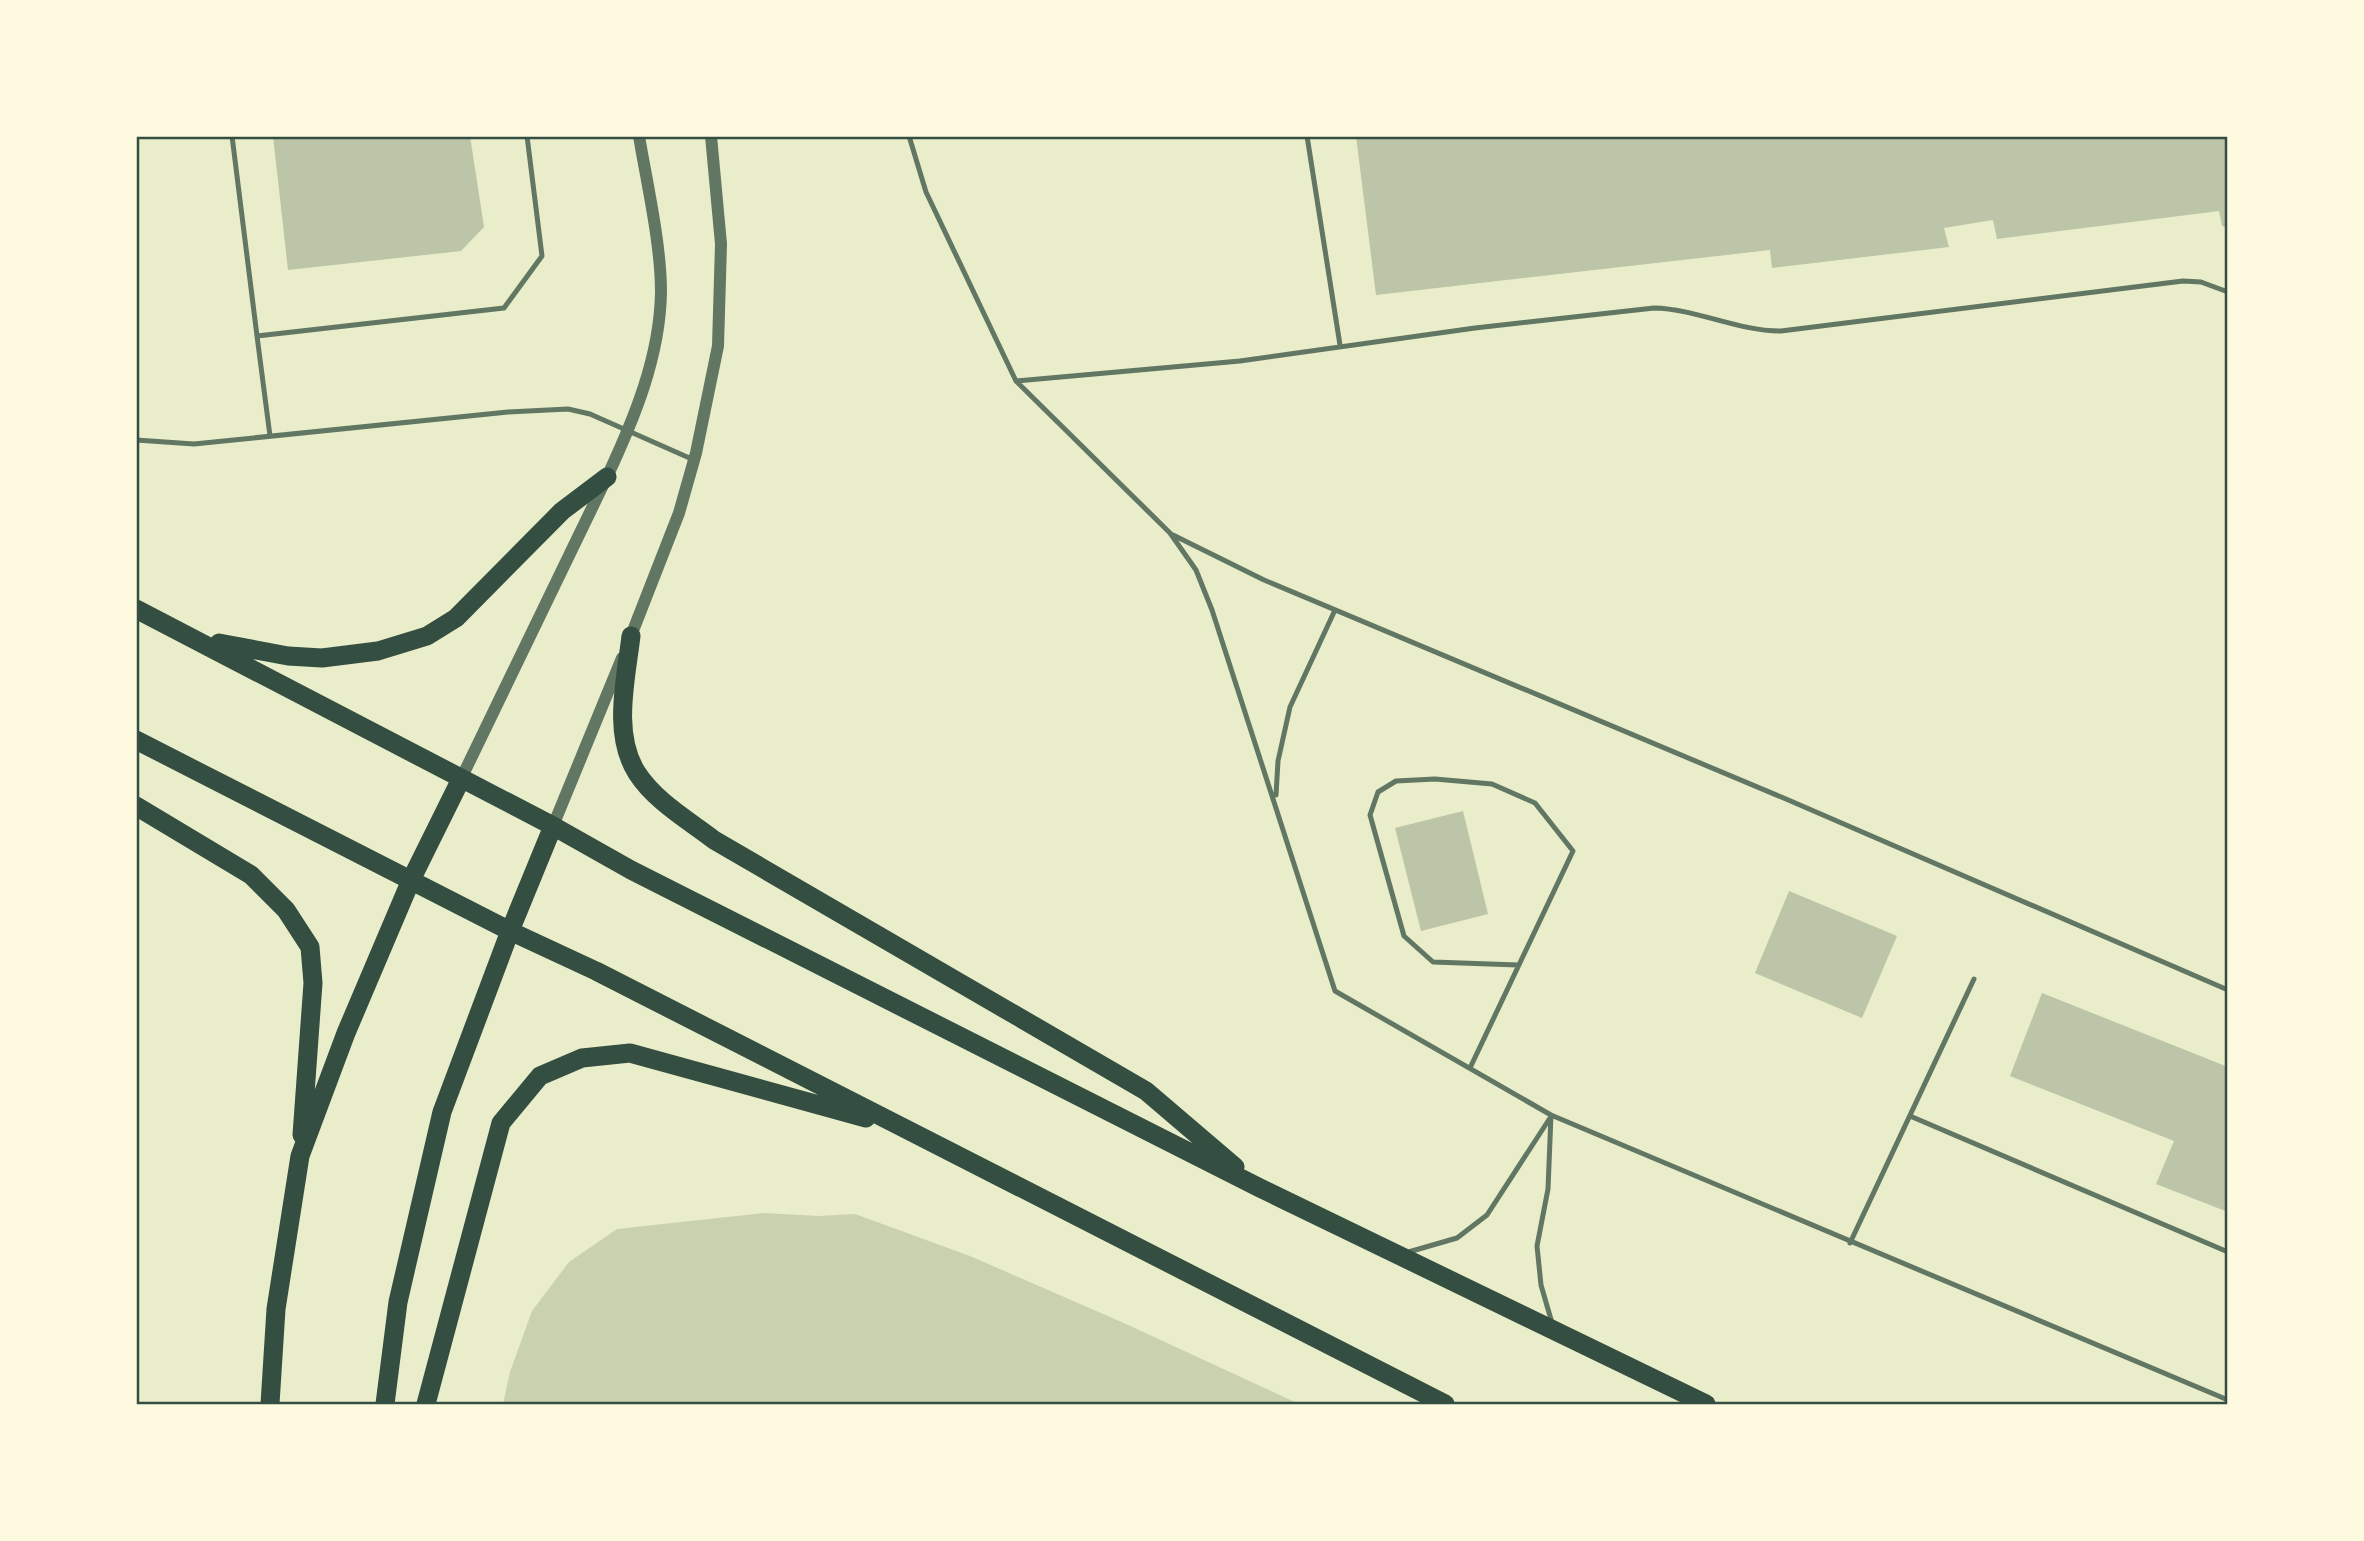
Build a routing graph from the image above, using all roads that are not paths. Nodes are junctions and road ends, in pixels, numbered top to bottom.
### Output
1 (232, 136) edge
2 (527, 136) edge
3 (639, 136) edge
4 (711, 136) edge
5 (909, 136) edge
6 (1307, 136) edge
7 (2228, 292) edge
8 (257, 336) junction
9 (1340, 345) junction
10 (1016, 381) junction
11 (628, 431) junction
12 (270, 436) junction
13 (136, 440) edge
14 (694, 460) junction
15 (607, 477) junction
16 (1170, 533) junction
17 (136, 609) edge
18 (1335, 610) junction
19 (631, 636) junction
20 (197, 638) junction
21 (136, 740) edge
22 (461, 779) junction
23 (1275, 800) junction
24 (136, 806) edge
25 (553, 826) junction
26 (411, 880) junction
27 (510, 931) junction
28 (1518, 965) junction
29 (1974, 979) dead end
30 (2228, 990) edge
31 (1470, 1068) junction
32 (1552, 1115) junction
33 (1910, 1116) junction
34 (907, 1130) junction
35 (300, 1156) junction
36 (1260, 1188) junction
37 (1850, 1243) junction
38 (2228, 1252) edge
39 (1400, 1254) junction
40 (1554, 1331) junction
41 (2228, 1400) edge
42 (270, 1405) edge
43 (386, 1405) edge
44 (426, 1405) edge
45 (1445, 1405) edge
46 (1706, 1405) edge

1 - 8 lane
2 - 8 lane
3 - 11 street
4 - 14 street
5 - 10 lane
6 - 9 lane
7 - 9 lane
8 - 12 lane
9 - 10 lane
10 - 16 lane
11 - 12 lane
11 - 14 lane
11 - 15 street
12 - 13 lane
14 - 19 street
15 - 20 highway
15 - 22 street
16 - 18 lane
16 - 23 lane
17 - 20 highway
18 - 23 lane
18 - 30 lane
19 - 25 street
19 - 36 highway
20 - 22 highway
21 - 26 highway
22 - 25 highway
22 - 26 highway
23 - 31 lane
24 - 35 highway
25 - 27 highway
25 - 36 highway
26 - 27 highway
26 - 35 highway
27 - 34 highway
27 - 43 highway
28 - 28 lane
28 - 31 lane
29 - 33 lane
31 - 32 lane
32 - 37 lane
32 - 39 lane
32 - 40 lane
33 - 37 lane
33 - 38 lane
34 - 44 highway
34 - 45 highway
35 - 42 highway
36 - 39 highway
37 - 41 lane
39 - 40 highway
40 - 46 highway

